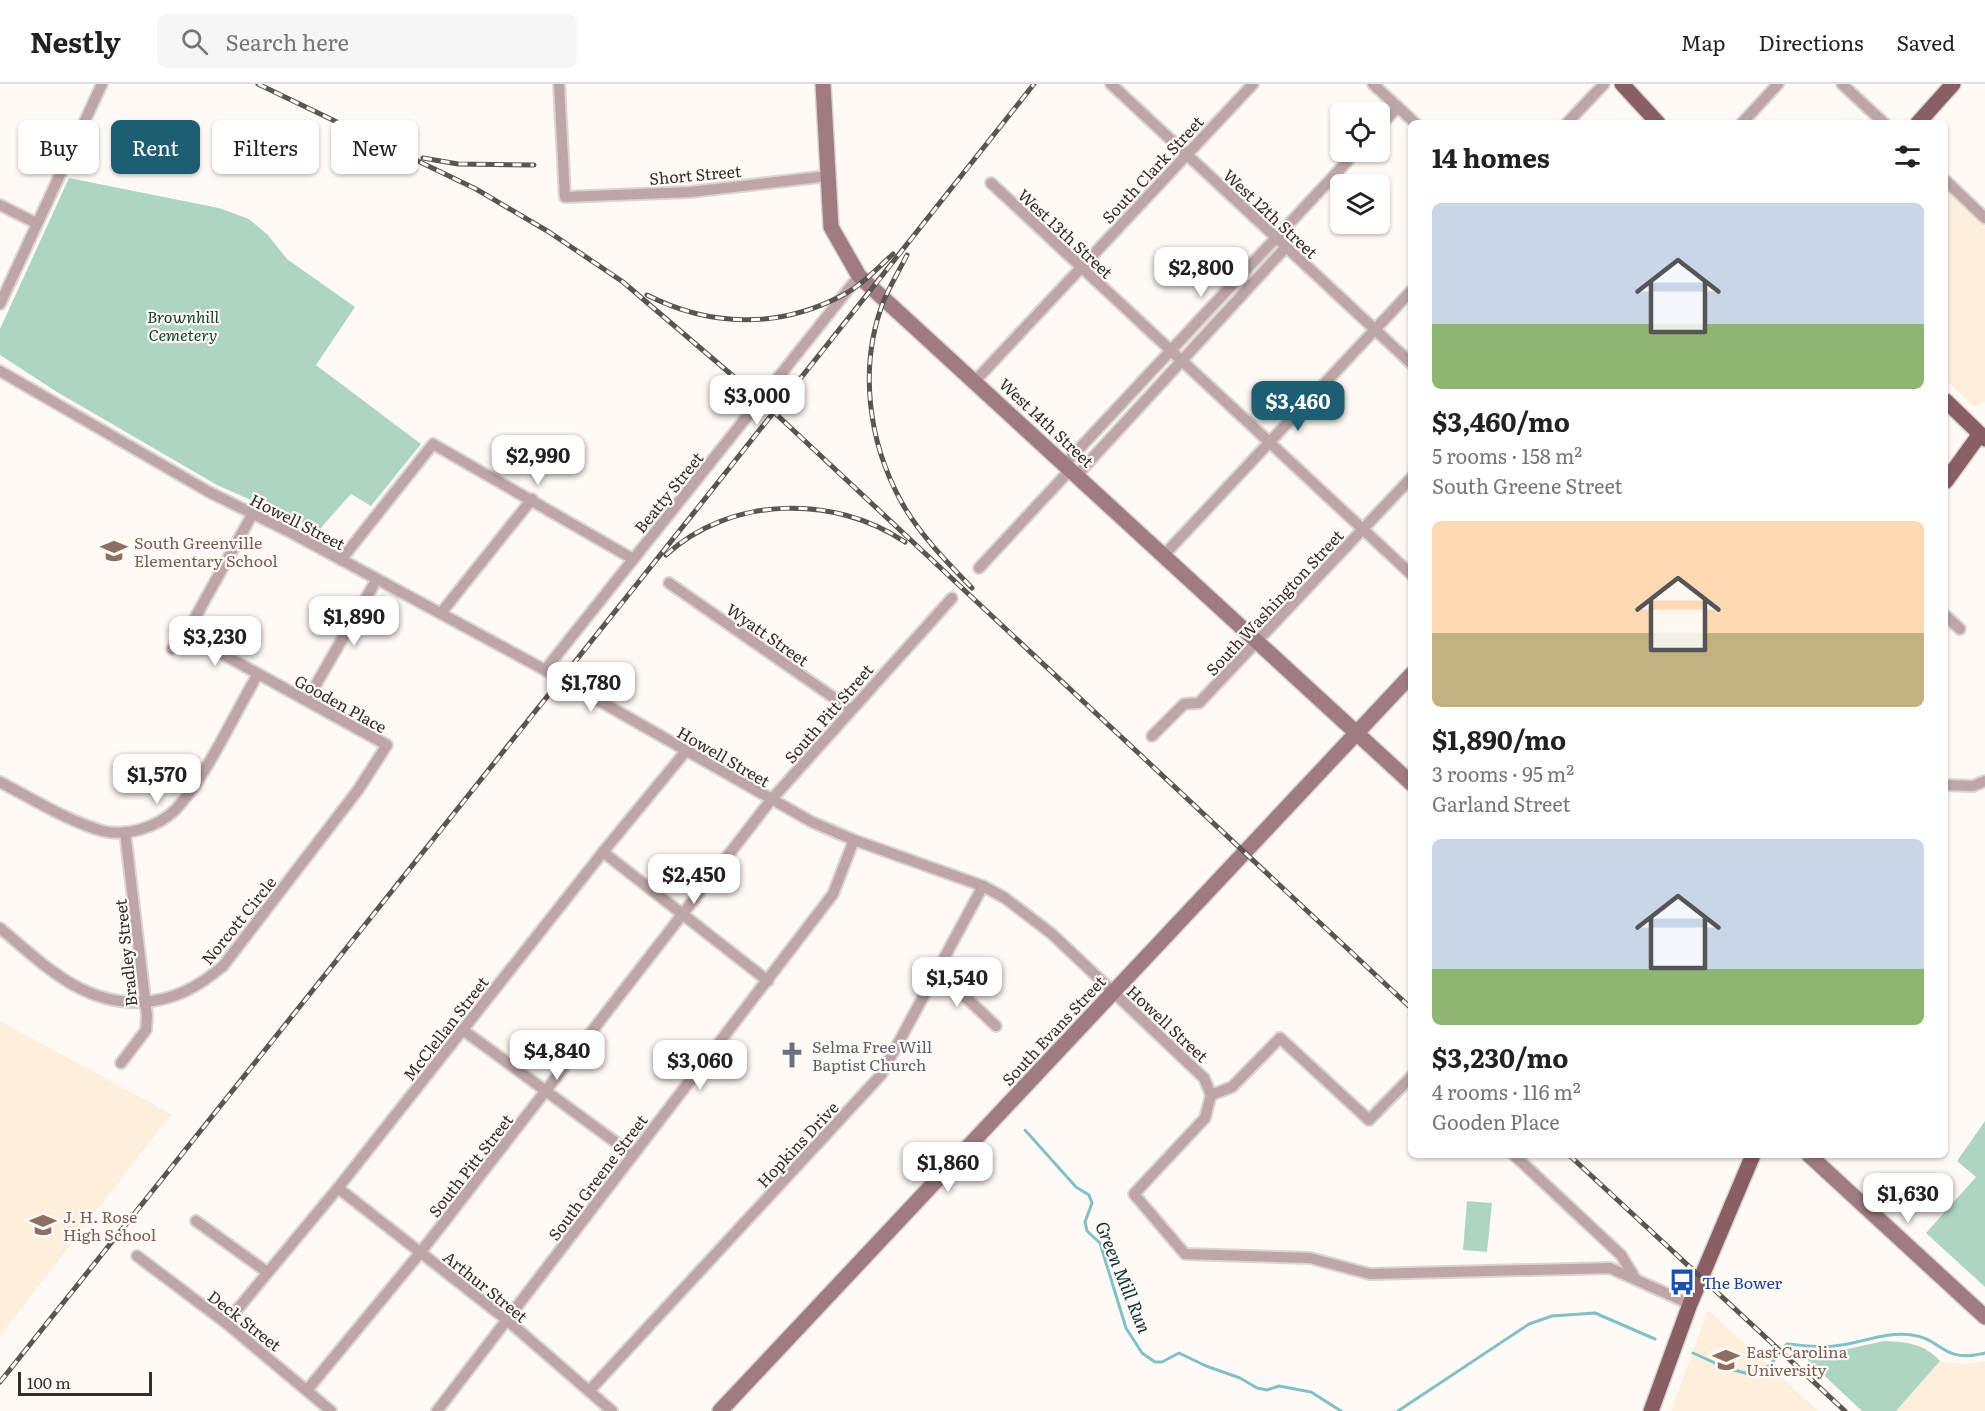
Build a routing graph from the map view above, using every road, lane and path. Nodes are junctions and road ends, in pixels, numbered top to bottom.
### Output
1 (102, 84) edge
2 (559, 84) edge
3 (823, 84) edge
4 (1110, 84) edge
5 (1252, 84) edge
6 (1373, 84) edge
7 (1604, 84) edge
8 (1622, 84) edge
9 (1778, 84) edge
10 (1842, 84) edge
11 (1953, 84) edge
12 (1398, 107) junction
13 (1390, 115) edge
14 (1412, 120) edge
15 (1570, 120) edge
16 (1655, 120) edge
17 (1745, 120) edge
18 (1881, 120) edge
19 (1921, 120) edge
20 (1186, 154) junction
21 (1347, 162) edge
22 (828, 176) junction
23 (991, 183) dead end
24 (1948, 183) edge
25 (0, 204) edge
26 (1985, 218) edge
27 (36, 223) junction
28 (1276, 238) junction
29 (1286, 247) junction
30 (1081, 267) junction
31 (859, 276) junction
32 (1408, 294) edge
33 (0, 304) edge
34 (1374, 329) junction
35 (1170, 351) junction
36 (1408, 360) edge
37 (1182, 361) junction
38 (0, 371) edge
39 (976, 380) junction
40 (1948, 403) edge
41 (1983, 433) edge
42 (1269, 443) junction
43 (1071, 469) junction
44 (1948, 478) edge
45 (1408, 481) edge
46 (532, 499) junction
47 (252, 515) junction
48 (1362, 530) junction
49 (1164, 555) junction
50 (633, 559) junction
51 (341, 560) junction
52 (979, 568) dead end
53 (1408, 571) edge
54 (377, 579) junction
55 (669, 584) dead end
56 (952, 598) dead end
57 (441, 613) junction
58 (1948, 618) edge
59 (1960, 629) dead end
60 (186, 634) junction
61 (1258, 642) junction
62 (172, 649) dead end
63 (545, 670) junction
64 (258, 674) junction
65 (1408, 678) edge
66 (307, 700) junction
67 (850, 709) junction
68 (1356, 733) junction
69 (1152, 736) dead end
70 (387, 745) joint
71 (686, 751) junction
72 (1408, 780) edge
73 (1985, 781) edge
74 (0, 782) edge
75 (1948, 785) edge
76 (771, 800) junction
77 (125, 832) junction
78 (854, 840) junction
79 (603, 852) junction
80 (983, 886) junction
81 (683, 914) junction
82 (0, 928) edge
83 (937, 970) junction
84 (768, 981) junction
85 (1113, 991) junction
86 (146, 1002) junction
87 (996, 1026) dead end
88 (463, 1030) junction
89 (121, 1064) dead end
90 (1408, 1080) edge
91 (546, 1091) junction
92 (1211, 1095) junction
93 (633, 1155) junction
94 (1517, 1158) edge
95 (1752, 1158) edge
96 (1812, 1158) edge
97 (338, 1188) junction
98 (196, 1221) dead end
99 (1614, 1248) junction
100 (420, 1253) junction
101 (137, 1256) dead end
102 (1610, 1268) junction
103 (267, 1272) junction
104 (1636, 1279) junction
105 (1690, 1304) junction
106 (1985, 1317) edge
107 (507, 1320) junction
108 (226, 1323) junction
109 (308, 1389) junction
110 (589, 1391) junction
111 (331, 1411) edge
112 (437, 1411) edge
113 (612, 1411) edge
114 (720, 1411) edge
115 (1651, 1411) edge

1 - 27 street
2 - 22 street, Short Street
3 - 22 street, West 14th Street
4 - 20 street, West 12th Street
5 - 20 street, South Clark Street
6 - 12 street
7 - 15 street
8 - 16 main road
9 - 17 street
10 - 18 street
11 - 19 main road
12 - 13 street
12 - 14 street
20 - 28 street, West 12th Street
20 - 30 street, South Clark Street
21 - 28 street
22 - 31 street, West 14th Street
23 - 30 street, West 13th Street
24 - 26 street
25 - 27 street
27 - 33 street
28 - 29 street, West 12th Street
28 - 35 street
29 - 34 street, West 12th Street
29 - 37 street
30 - 35 street, West 13th Street
30 - 39 street, South Clark Street
31 - 39 street, West 14th Street
31 - 50 street, Beatty Street
32 - 34 street
34 - 36 street, West 12th Street
34 - 42 street
35 - 37 street, West 13th Street
35 - 43 street
37 - 42 street, West 13th Street
37 - 43 street
38 - 47 street, Howell Street
39 - 43 street, West 14th Street
40 - 41 main road
41 - 44 main road
42 - 48 street, West 13th Street
42 - 49 street
43 - 49 street, West 14th Street
43 - 52 street
45 - 48 street, South Washington Street
46 - 50 street
46 - 51 street
46 - 57 street
47 - 51 street, Howell Street
47 - 60 street
48 - 53 street, West 13th Street
48 - 61 street, South Washington Street
49 - 61 street, West 14th Street
50 - 63 street, Beatty Street
51 - 54 street, Howell Street
54 - 57 street, Howell Street
54 - 66 street
55 - 67 street, Wyatt Street
56 - 67 street, South Pitt Street
57 - 63 street, Howell Street
58 - 59 street
60 - 62 street
60 - 64 street, Gooden Place
61 - 68 street, West 14th Street
61 - 69 street, South Washington Street
63 - 71 street, Howell Street
64 - 66 street, Gooden Place
64 - 77 street
65 - 68 street, South Evans Street
66 - 70 street, Gooden Place
67 - 76 street, South Pitt Street
68 - 72 street, West 14th Street
68 - 85 street, South Evans Street
70 - 86 street, Norcott Circle
71 - 76 street, Howell Street
71 - 79 street, McClellan Street
73 - 75 street
74 - 77 street
76 - 78 street, Howell Street
76 - 81 street, South Pitt Street
77 - 86 street, Bradley Street
78 - 80 street, Howell Street
78 - 84 street, South Greene Street
79 - 81 street
79 - 88 street, McClellan Street
80 - 83 street, Hopkins Drive
80 - 85 street, Howell Street
81 - 84 street
81 - 91 street, South Pitt Street
82 - 86 street, Norcott Circle
83 - 87 street
83 - 110 street, Hopkins Drive
84 - 93 street, South Greene Street
85 - 92 street, Howell Street
85 - 114 street, South Evans Street
86 - 89 street, Bradley Street
88 - 91 street
88 - 97 street, McClellan Street
90 - 92 street
91 - 93 street
91 - 100 street, South Pitt Street
92 - 102 street
93 - 107 street, South Greene Street
94 - 99 street
95 - 105 main road
96 - 106 street
97 - 100 street, Arthur Street
97 - 103 street, McClellan Street
98 - 103 street
99 - 102 street
99 - 104 street
100 - 107 street, Arthur Street
100 - 109 street, South Pitt Street
101 - 108 street, Deck Street
102 - 104 street
103 - 108 street, McClellan Street
104 - 105 street
105 - 115 main road
107 - 110 street, Arthur Street
107 - 112 street, South Greene Street
108 - 109 street, Deck Street
109 - 111 street, Deck Street
110 - 113 street, Arthur Street

